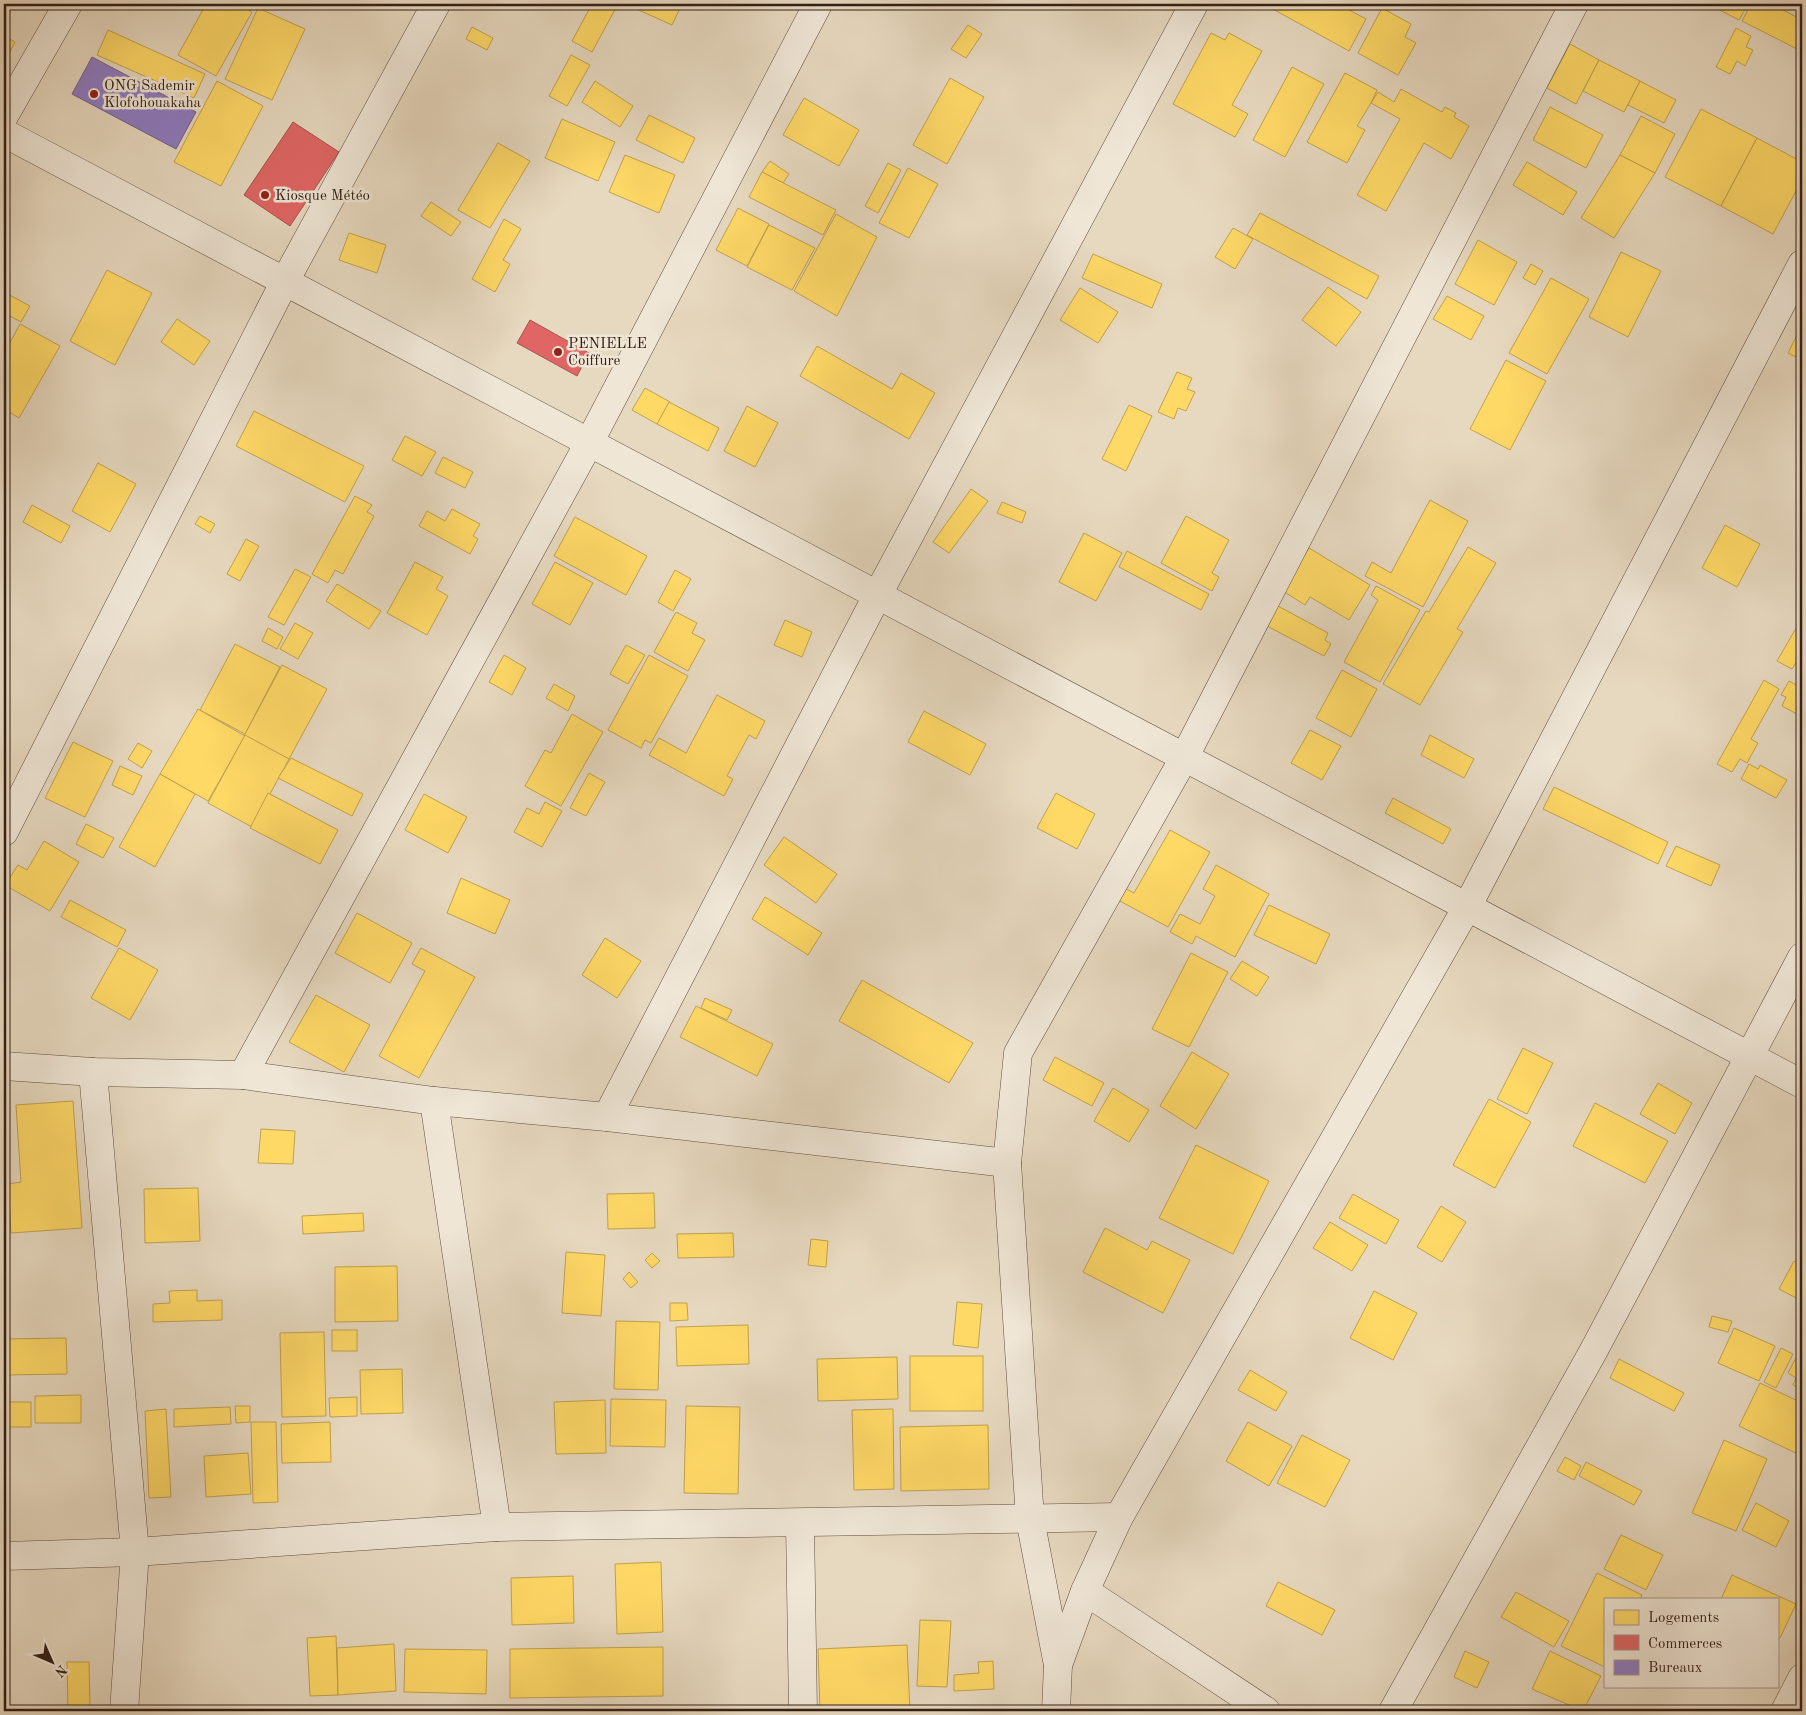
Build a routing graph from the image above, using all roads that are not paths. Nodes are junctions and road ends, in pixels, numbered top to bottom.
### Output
1 (68, 4) edge
2 (436, 4) edge
3 (818, 4) edge
4 (1194, 4) edge
5 (1574, 4) edge
6 (4, 116) edge
7 (4, 133) edge
8 (1802, 264) edge
9 (285, 281) junction
10 (589, 442) junction
11 (877, 596) junction
12 (1184, 758) junction
13 (4, 832) edge
14 (1467, 907) junction
15 (1802, 957) edge
16 (1749, 1056) junction
17 (4, 1066) edge
18 (93, 1072) junction
19 (243, 1075) junction
20 (1802, 1084) edge
21 (434, 1101) junction
22 (607, 1117) junction
23 (1007, 1163) junction
24 (1120, 1517) junction
25 (1030, 1519) junction
26 (800, 1523) junction
27 (497, 1527) junction
28 (135, 1552) junction
29 (4, 1556) edge
30 (1085, 1591) junction
31 (1058, 1665) junction
32 (1802, 1678) edge
33 (124, 1711) edge
34 (802, 1711) edge
35 (1056, 1711) edge
36 (1266, 1711) edge
37 (1393, 1711) edge
38 (1784, 1711) edge

1 - 6 street
2 - 9 street
3 - 10 street
4 - 11 street
5 - 12 street
7 - 9 street
8 - 14 street
9 - 10 street
9 - 13 street
10 - 11 street
10 - 19 street
11 - 12 street
11 - 22 street
12 - 14 street
12 - 23 street
14 - 16 street
14 - 24 street
15 - 16 street
16 - 20 street
16 - 37 street
17 - 18 street
18 - 19 street
18 - 28 street
19 - 21 street
21 - 22 street
21 - 27 street
22 - 23 street
23 - 25 street
24 - 25 street
24 - 30 street
25 - 26 street
25 - 31 street
26 - 27 street
26 - 34 street
27 - 28 street
28 - 29 street
28 - 33 street
30 - 31 street
30 - 36 street
31 - 35 street
32 - 38 street

